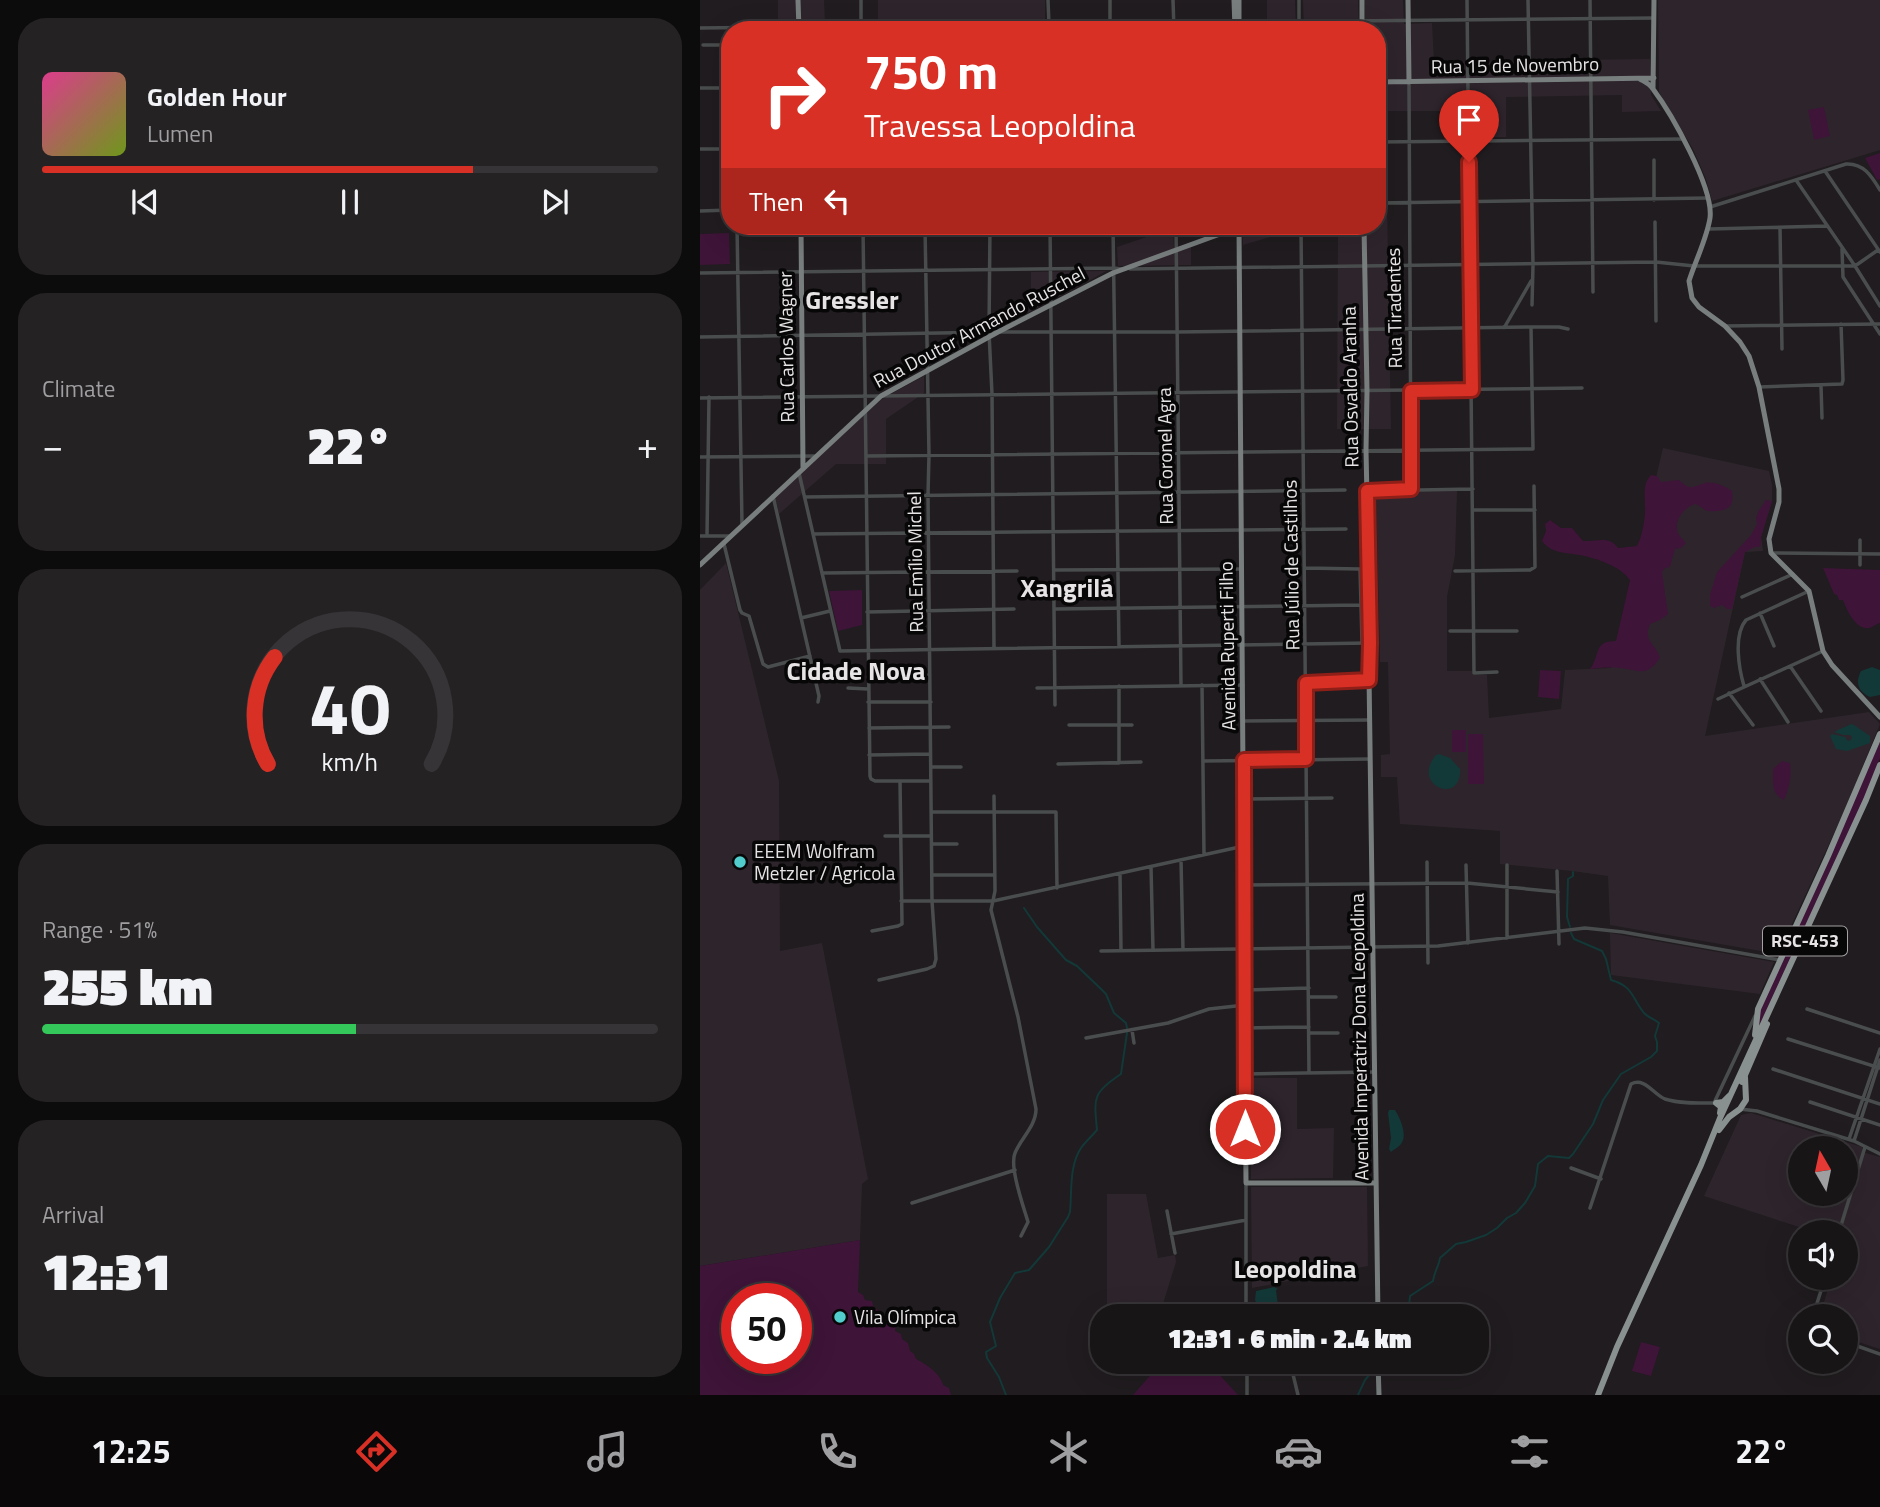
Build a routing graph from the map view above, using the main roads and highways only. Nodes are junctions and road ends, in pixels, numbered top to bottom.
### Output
1 (798, 0) edge
2 (1237, 0) edge
3 (1362, 0) edge
4 (1408, 0) edge
5 (1654, 0) edge
6 (799, 21) edge
7 (1237, 21) edge
8 (1362, 21) edge
9 (1654, 78) junction
10 (1640, 79) junction
11 (1386, 82) edge
12 (1409, 82) junction
13 (1653, 89) junction
14 (801, 235) edge
15 (1214, 235) edge
16 (1240, 235) edge
17 (1364, 235) edge
18 (801, 471) junction
19 (700, 565) edge
20 (1880, 717) edge
21 (1880, 734) edge
22 (1370, 758) joint
23 (1880, 765) edge
24 (1880, 776) edge
25 (1754, 1043) junction
26 (1746, 1073) junction
27 (1734, 1103) junction
28 (1720, 1118) junction
29 (1701, 1165) junction
30 (1376, 1183) junction
31 (1378, 1304) edge
32 (1378, 1374) edge
33 (1379, 1395) edge
34 (1598, 1395) edge

1 - 6 main road
2 - 7 main road
3 - 8 main road
4 - 12 main road, Rua Tiradentes
5 - 9 main road
9 - 10 main road, Rua 15 de Novembro
9 - 13 main road
10 - 12 main road, Rua 15 de Novembro
10 - 13 main road
11 - 12 main road, Rua 15 de Novembro
13 - 20 main road
14 - 18 main road, Rua Carlos Wagner
15 - 18 main road, Rua Doutor Armando Ruschel
16 - 30 main road, Avenida Ruperti Filho
17 - 22 main road, Rua Osvaldo Aranha
18 - 19 main road, Rua Doutor Armando Ruschel
21 - 25 highway
22 - 30 main road, Avenida Imperatriz Dona Leopoldina
23 - 25 highway, RSC-453
24 - 26 highway, RSC-453
25 - 27 highway, RSC-453
26 - 27 highway, RSC-453
26 - 27 highway
27 - 28 highway, RSC-453
27 - 28 highway
27 - 29 highway, RSC-453
28 - 29 highway, RSC-453
29 - 34 highway, RSC-453
30 - 31 main road, Avenida Imperatriz Dona Leopoldina
32 - 33 main road

